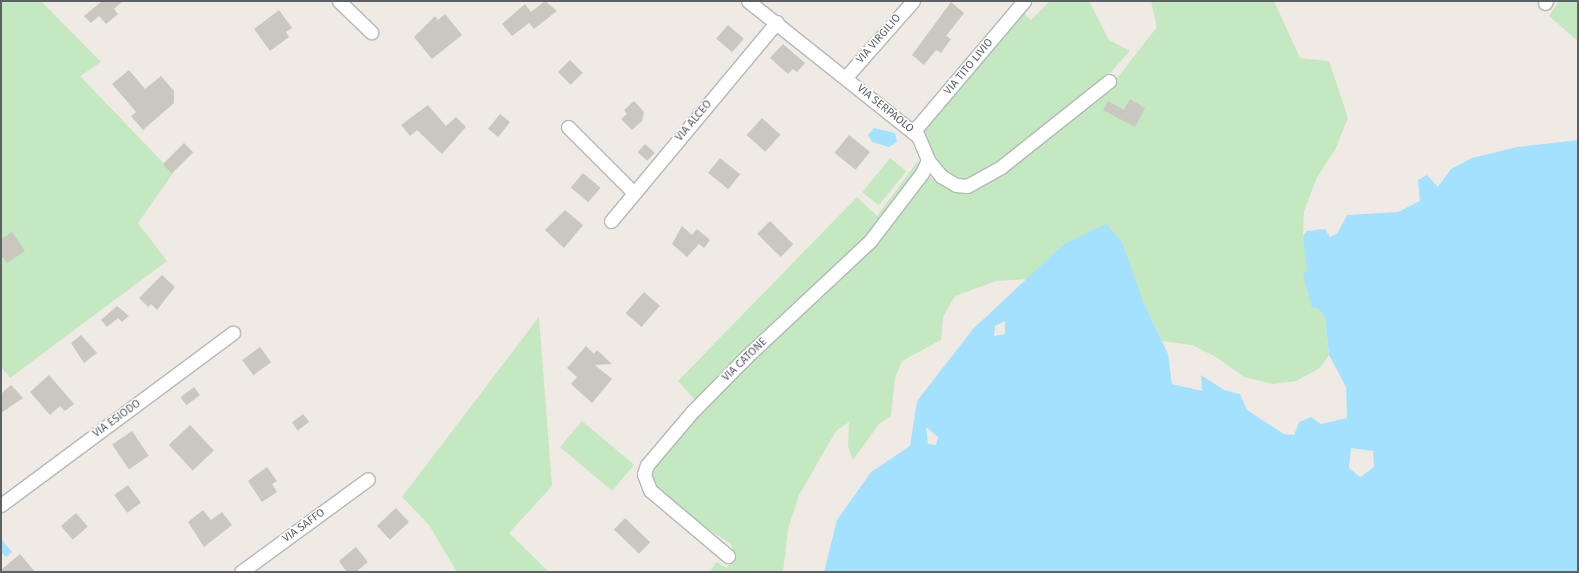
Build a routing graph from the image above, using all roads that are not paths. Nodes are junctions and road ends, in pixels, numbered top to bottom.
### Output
1 (339, 1) edge
2 (748, 1) edge
3 (912, 1) edge
4 (1024, 1) edge
5 (777, 22) junction
6 (371, 32) dead end
7 (846, 77) junction
8 (1109, 81) dead end
9 (568, 128) dead end
10 (913, 132) junction
11 (928, 160) junction
12 (634, 193) junction
13 (611, 221) dead end
14 (233, 333) dead end
15 (368, 479) dead end
16 (1, 504) edge
17 (728, 556) dead end
18 (241, 572) edge

1 - 6 street
2 - 5 street, VIA SERPAOLO
3 - 7 street, VIA VIRGILIO
4 - 10 street, VIA TITO LIVIO
5 - 7 street, VIA SERPAOLO
5 - 12 street, VIA ALCEO
7 - 10 street, VIA SERPAOLO
8 - 11 street, VIA SERPAOLO
9 - 12 street
10 - 11 street, VIA SERPAOLO
11 - 17 street, VIA CATONE
12 - 13 street, VIA ALCEO
14 - 16 street, VIA ESIODO
15 - 18 street, VIA SAFFO

